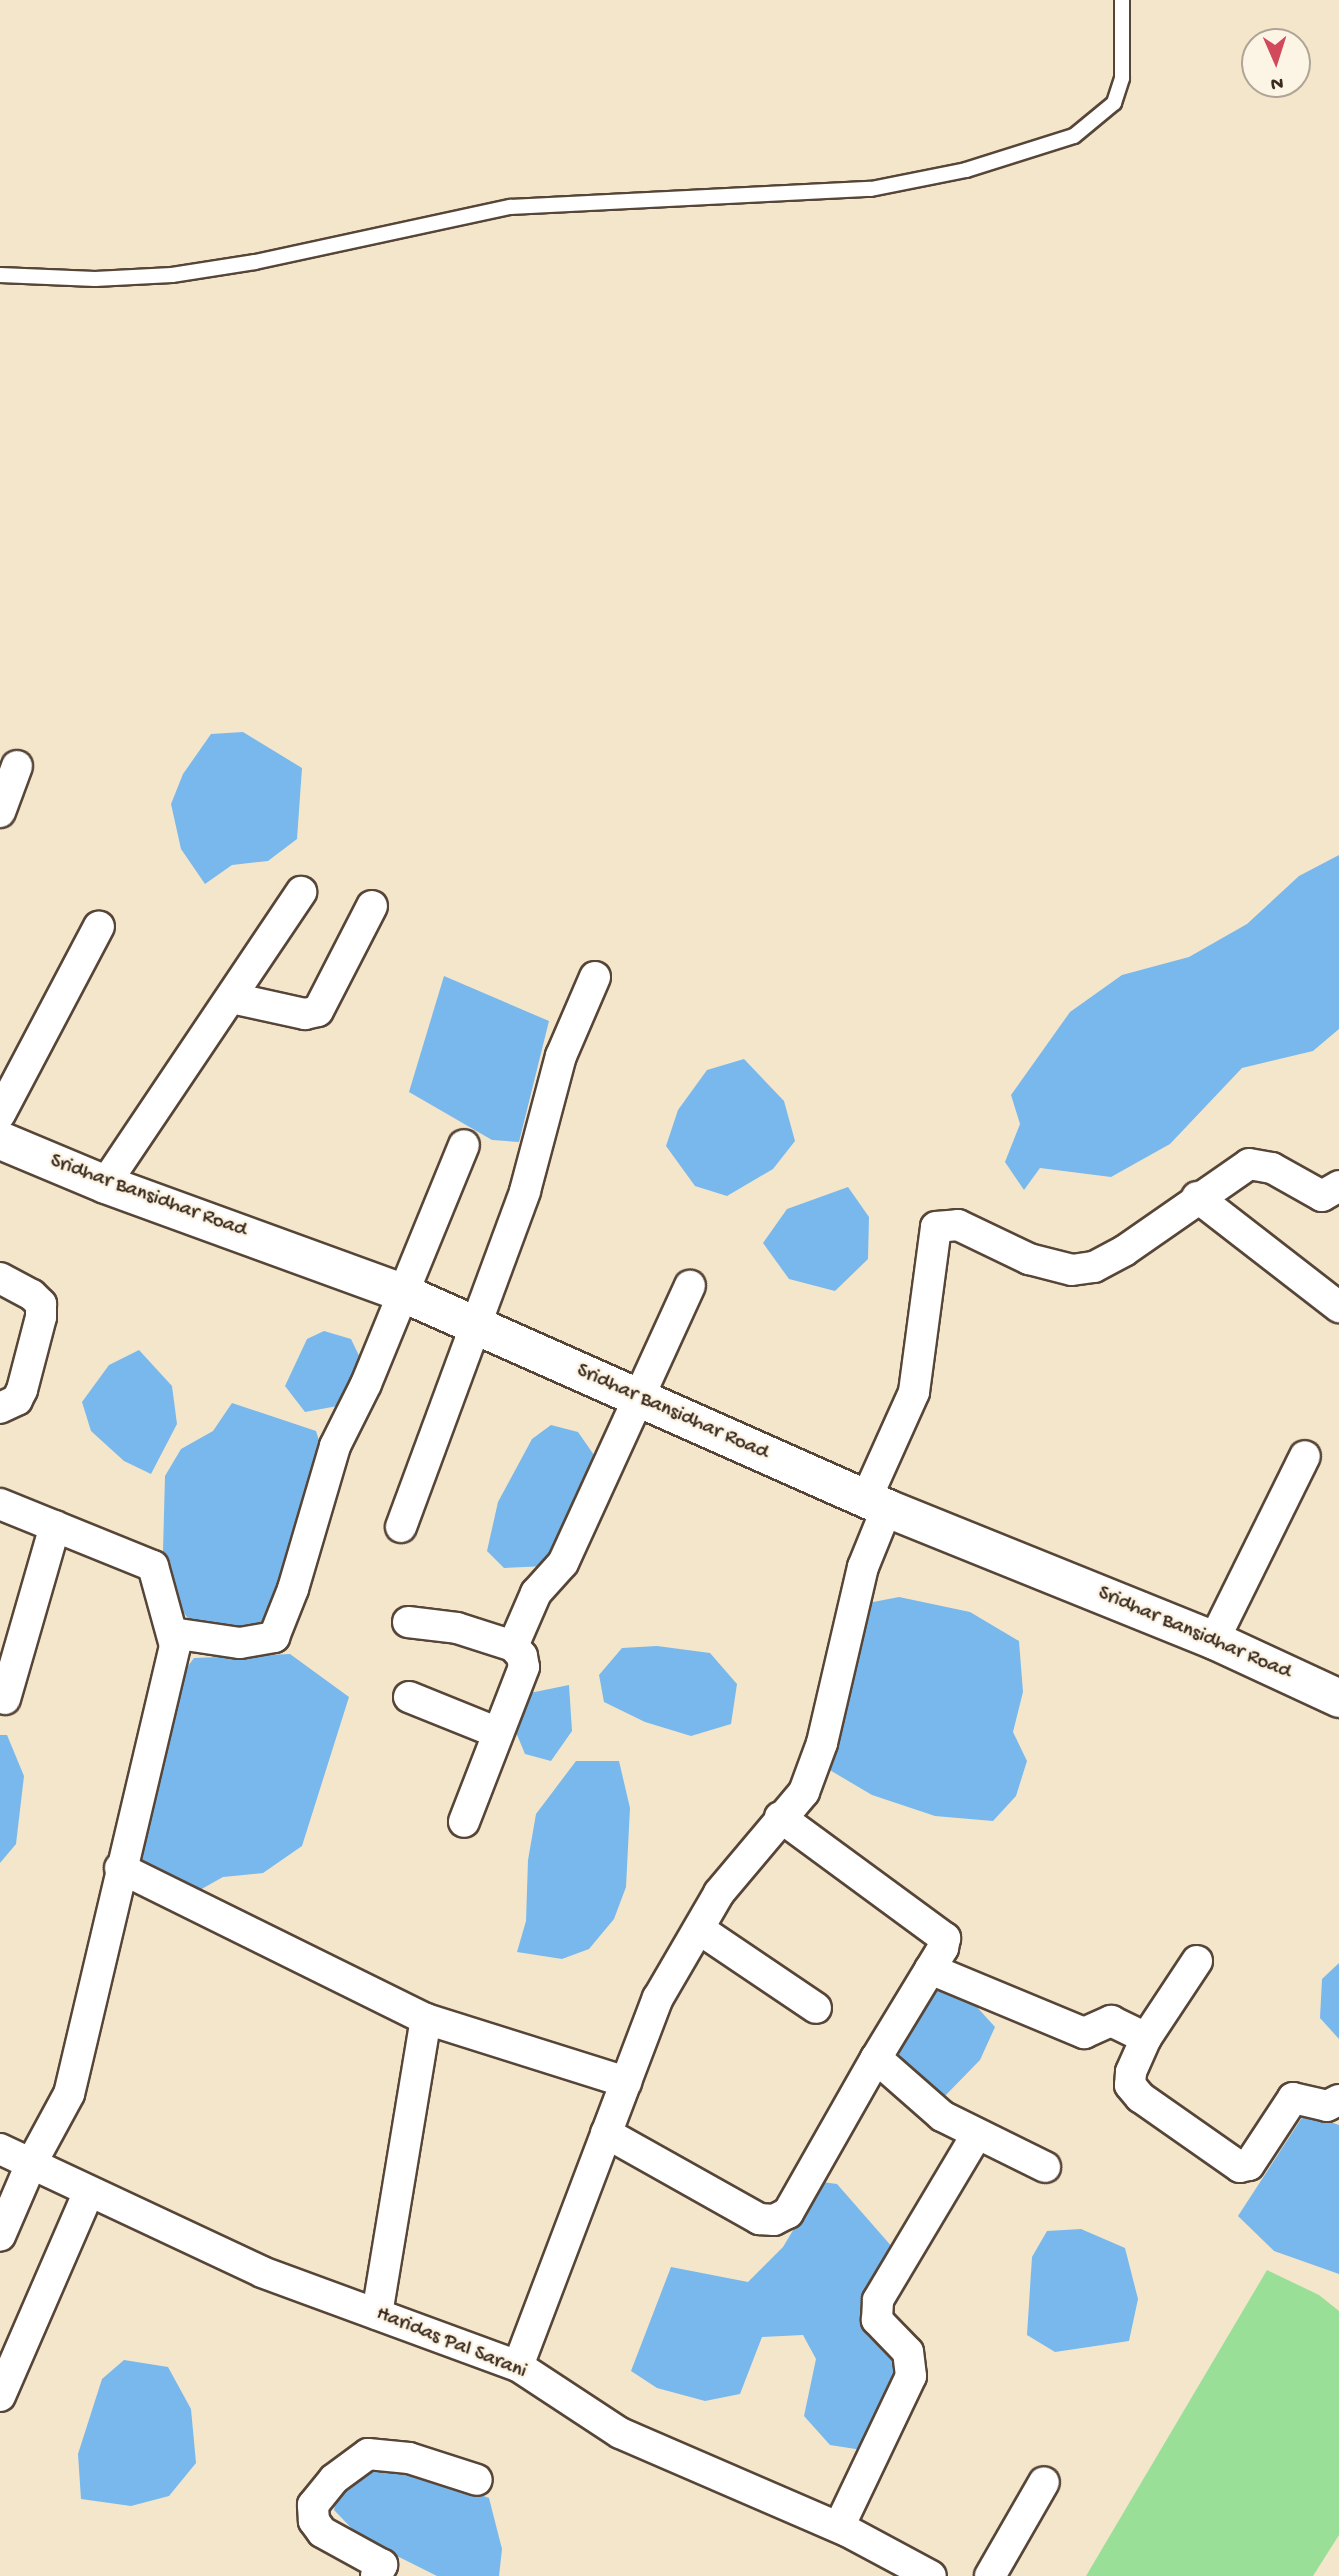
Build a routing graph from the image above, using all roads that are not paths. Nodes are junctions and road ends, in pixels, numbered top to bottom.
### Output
1 (1122, 0) edge
2 (0, 275) edge
3 (17, 766) dead end
4 (0, 812) edge
5 (301, 892) dead end
6 (372, 906) dead end
7 (99, 926) dead end
8 (596, 977) dead end
9 (232, 998) junction
10 (0, 1114) edge
11 (0, 1140) edge
12 (464, 1144) dead end
13 (105, 1184) junction
14 (1339, 1186) edge
15 (1197, 1198) junction
16 (0, 1279) edge
17 (690, 1286) dead end
18 (401, 1292) junction
19 (1339, 1307) edge
20 (474, 1323) junction
21 (641, 1400) junction
22 (0, 1408) edge
23 (1305, 1457) dead end
24 (0, 1504) edge
25 (876, 1504) junction
26 (55, 1526) junction
27 (401, 1527) dead end
28 (408, 1622) dead end
29 (172, 1633) junction
30 (1214, 1640) junction
31 (513, 1646) junction
32 (409, 1697) dead end
33 (1339, 1698) edge
34 (5, 1699) dead end
35 (498, 1733) junction
36 (780, 1816) junction
37 (464, 1822) dead end
38 (120, 1868) junction
39 (699, 1929) junction
40 (1197, 1961) dead end
41 (930, 1969) junction
42 (816, 2008) dead end
43 (426, 2019) junction
44 (1146, 2038) junction
45 (876, 2057) junction
46 (626, 2082) junction
47 (1339, 2100) edge
48 (606, 2133) junction
49 (977, 2134) junction
50 (0, 2149) edge
51 (31, 2164) junction
52 (1045, 2167) dead end
53 (89, 2191) junction
54 (0, 2236) edge
55 (377, 2314) junction
56 (518, 2366) junction
57 (0, 2396) edge
58 (477, 2480) dead end
59 (1044, 2482) dead end
60 (839, 2527) junction
61 (376, 2576) edge
62 (931, 2576) edge
63 (990, 2576) edge

1 - 2 lane
3 - 4 street
5 - 9 street
6 - 9 street
7 - 10 street
8 - 20 street
9 - 13 street
11 - 13 street, Sridhar Bansidhar Road
12 - 18 street
13 - 18 street, Sridhar Bansidhar Road
14 - 15 street
15 - 19 street
15 - 25 street
16 - 22 street
17 - 21 street
18 - 20 street, Sridhar Bansidhar Road
18 - 29 street
20 - 21 street, Sridhar Bansidhar Road
20 - 27 street
21 - 25 street, Sridhar Bansidhar Road
21 - 31 street
23 - 30 street
24 - 26 street
25 - 30 street, Sridhar Bansidhar Road
25 - 36 street
26 - 29 street
26 - 34 street
28 - 31 street
29 - 38 street
30 - 33 street, Sridhar Bansidhar Road
31 - 35 street
32 - 35 street
35 - 37 street
36 - 39 street
36 - 41 street
38 - 43 street
38 - 51 street
39 - 42 street
39 - 46 street
40 - 44 street
41 - 44 street
41 - 45 street
43 - 46 street
43 - 55 street
44 - 47 street
45 - 48 street
45 - 49 street
46 - 48 street
48 - 56 street
49 - 52 street
49 - 60 street
50 - 51 street, Haridas Pal Sarani
51 - 53 street, Haridas Pal Sarani
51 - 54 street
53 - 55 street, Haridas Pal Sarani
53 - 57 street
55 - 56 street, Haridas Pal Sarani
56 - 60 street, Haridas Pal Sarani
58 - 61 street
59 - 63 street
60 - 62 street, Haridas Pal Sarani

